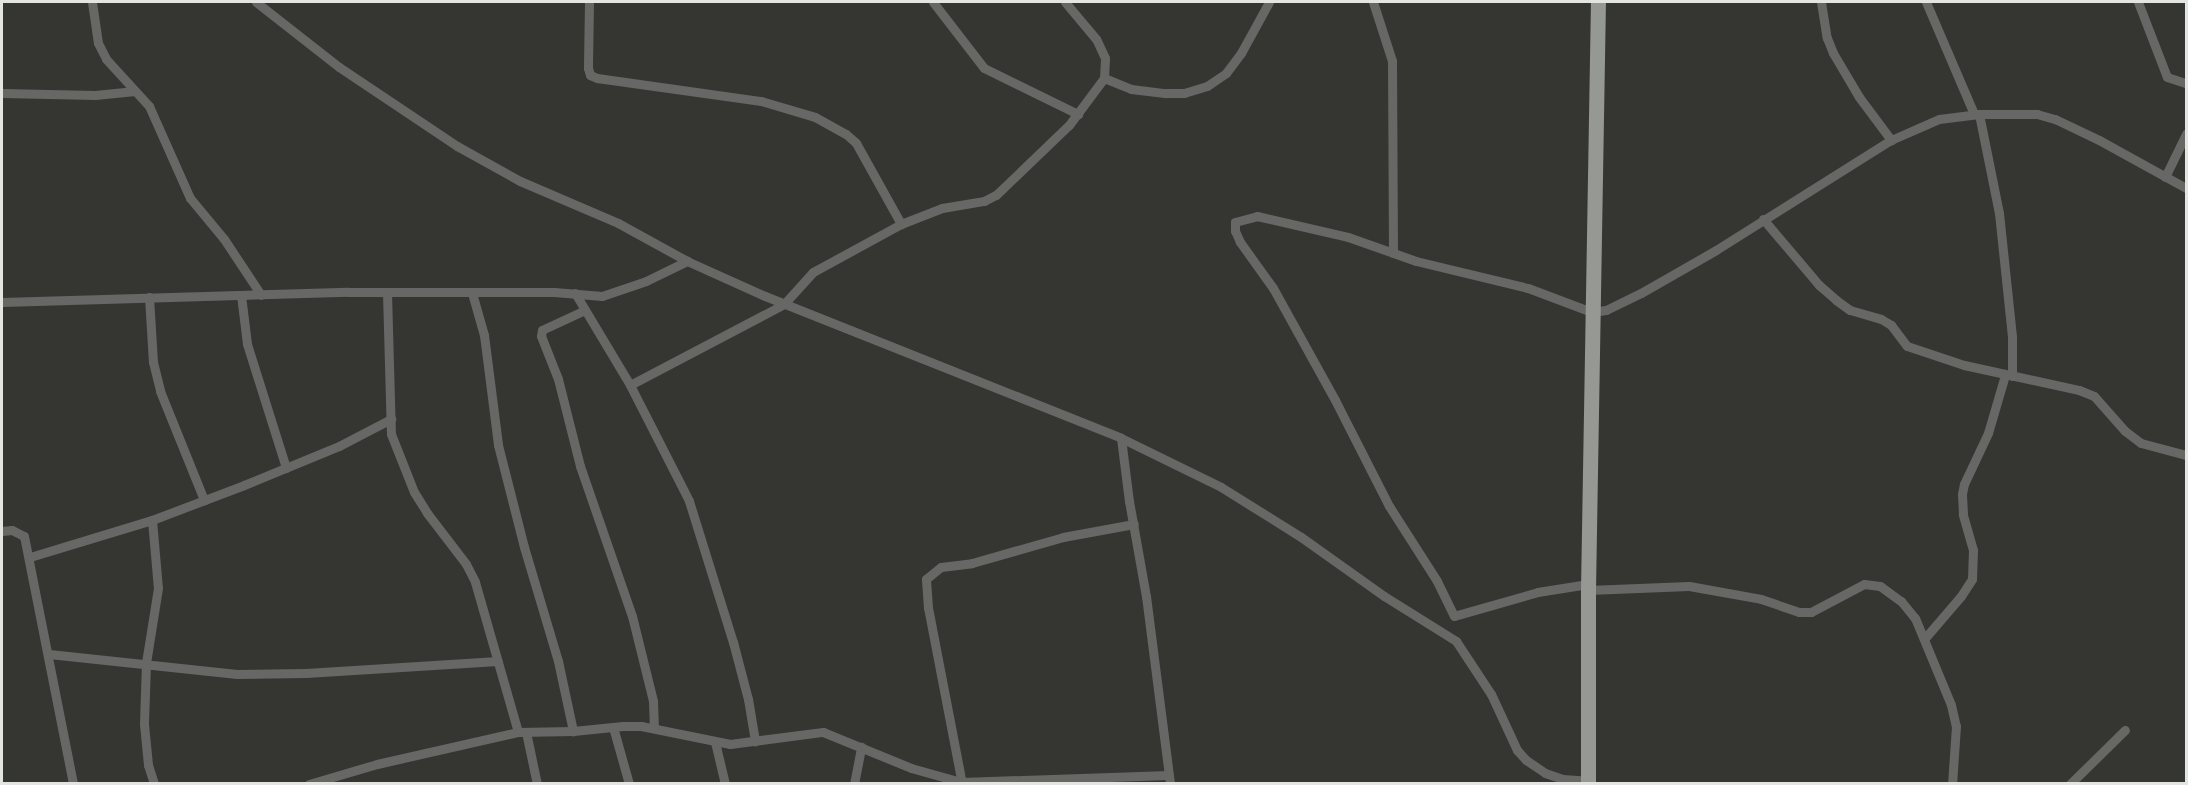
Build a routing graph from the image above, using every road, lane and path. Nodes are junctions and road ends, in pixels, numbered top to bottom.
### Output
1 (92, 2) edge
2 (256, 2) edge
3 (589, 2) edge
4 (933, 2) edge
5 (1065, 2) edge
6 (1269, 2) edge
7 (1373, 2) edge
8 (1598, 2) edge
9 (1821, 2) edge
10 (1926, 2) edge
11 (2138, 2) edge
12 (1104, 78) junction
13 (2187, 83) edge
14 (135, 92) junction
15 (2, 93) edge
16 (1078, 114) junction
17 (1977, 114) junction
18 (2187, 134) edge
19 (1891, 140) junction
20 (2165, 177) junction
21 (2187, 188) edge
22 (1763, 219) junction
23 (901, 224) junction
24 (1393, 253) junction
25 (687, 261) junction
26 (387, 293) junction
27 (472, 293) junction
28 (575, 293) junction
29 (241, 295) junction
30 (261, 295) junction
31 (149, 297) junction
32 (2, 302) edge
33 (784, 304) junction
34 (585, 310) junction
35 (1592, 312) junction
36 (2009, 375) junction
37 (630, 385) junction
38 (391, 419) junction
39 (1121, 438) junction
40 (2187, 456) edge
41 (286, 468) junction
42 (204, 500) junction
43 (152, 520) junction
44 (1134, 524) junction
45 (2, 531) edge
46 (30, 557) junction
47 (1588, 587) junction
48 (1454, 616) junction
49 (1435, 626) junction
50 (1925, 638) junction
51 (49, 654) junction
52 (498, 661) junction
53 (146, 663) junction
54 (613, 727) junction
55 (654, 728) junction
56 (2125, 730) dead end
57 (573, 731) junction
58 (522, 732) junction
59 (755, 741) junction
60 (715, 742) junction
61 (861, 747) junction
62 (1169, 779) edge
63 (1055, 781) edge
64 (1588, 782) edge
65 (73, 783) edge
66 (154, 783) edge
67 (309, 783) edge
68 (537, 783) edge
69 (629, 783) edge
70 (725, 783) edge
71 (854, 783) edge
72 (962, 783) edge
73 (1952, 783) edge
74 (2070, 783) edge

1 - 14 street
2 - 25 street
3 - 23 street
4 - 16 street
5 - 12 street
6 - 12 street
7 - 24 street
8 - 35 main road
9 - 19 street
10 - 17 street
11 - 13 street
12 - 16 street
14 - 15 street
14 - 30 street
16 - 23 street
17 - 19 street
17 - 20 street
17 - 36 street
18 - 20 street
19 - 22 street
20 - 21 street
22 - 35 street
22 - 36 street
23 - 33 street
24 - 35 street
24 - 48 street
25 - 28 street
25 - 33 street
26 - 27 street
26 - 30 street
26 - 38 street
27 - 28 street
27 - 57 street
28 - 34 street
29 - 30 street
29 - 31 street
29 - 41 street
31 - 32 street
31 - 42 street
33 - 37 street
33 - 39 street
34 - 37 street
34 - 55 street
35 - 47 main road
36 - 40 street
36 - 50 street
37 - 59 street
38 - 41 street
38 - 52 street
39 - 44 street
39 - 49 street
41 - 42 street
42 - 43 street
43 - 46 street
43 - 53 street
44 - 62 street
44 - 72 street
45 - 46 street
46 - 51 street
47 - 48 street
47 - 50 street
47 - 64 main road
48 - 49 street
49 - 64 street
50 - 73 street
51 - 53 street
51 - 65 street
52 - 53 street
52 - 58 street
53 - 66 street
54 - 55 street
54 - 57 street
54 - 69 street
55 - 60 street
56 - 74 street
57 - 58 street
58 - 67 street
58 - 68 street
59 - 60 street
59 - 61 street
60 - 70 street
61 - 71 street
61 - 72 street
62 - 63 street
63 - 72 street

